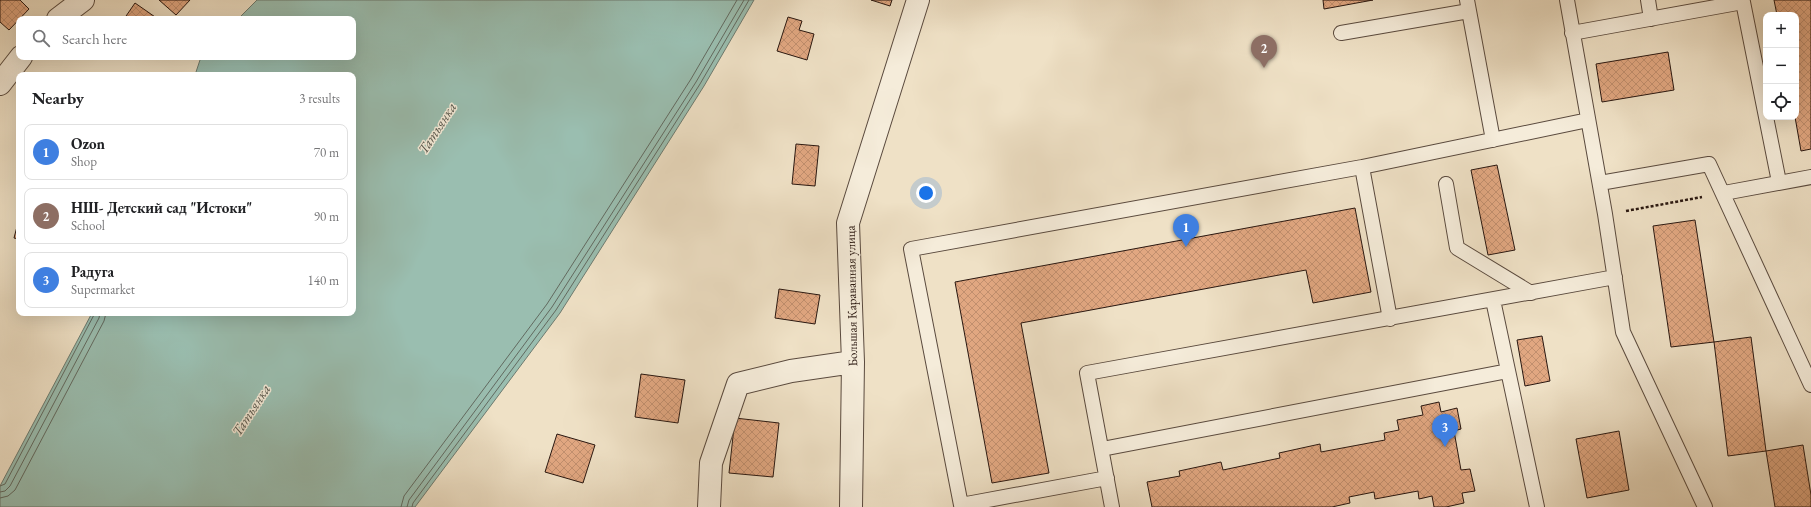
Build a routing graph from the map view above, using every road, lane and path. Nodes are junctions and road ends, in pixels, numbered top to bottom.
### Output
1 (83, 0) edge
2 (918, 0) edge
3 (1567, 0) edge
4 (1648, 0) edge
5 (1468, 6) edge
6 (62, 16) edge
7 (1651, 19) junction
8 (1572, 33) junction
9 (1341, 34) dead end
10 (19, 60) edge
11 (0, 84) edge
12 (1588, 120) junction
13 (1493, 140) junction
14 (1362, 167) junction
15 (1811, 177) edge
16 (1779, 182) junction
17 (1600, 183) junction
18 (1446, 184) dead end
19 (1724, 193) junction
20 (1605, 214) junction
21 (1615, 277) junction
22 (1531, 293) junction
23 (1493, 300) junction
24 (1390, 319) junction
25 (853, 362) junction
26 (1508, 371) junction
27 (1811, 385) edge
28 (1102, 449) junction
29 (1107, 478) junction
30 (709, 507) edge
31 (851, 507) edge
32 (1112, 507) edge
33 (1537, 507) edge
34 (1705, 507) edge

1 - 6 street
2 - 25 street, Большая Караванная улица
3 - 8 lane
4 - 7 lane
5 - 9 lane
5 - 13 lane
7 - 8 lane
7 - 16 lane
8 - 12 lane
10 - 11 street
12 - 13 lane
12 - 17 lane
13 - 14 lane
14 - 24 lane
14 - 29 lane
15 - 16 lane
16 - 19 lane
17 - 19 lane
17 - 20 lane
18 - 22 lane
19 - 20 path
19 - 27 lane
20 - 21 lane
21 - 22 lane
21 - 34 lane
22 - 23 lane
23 - 24 lane
23 - 26 lane
24 - 28 lane
25 - 30 street
25 - 31 street, Большая Караванная улица
26 - 28 lane
26 - 33 lane
28 - 29 lane
29 - 32 lane

